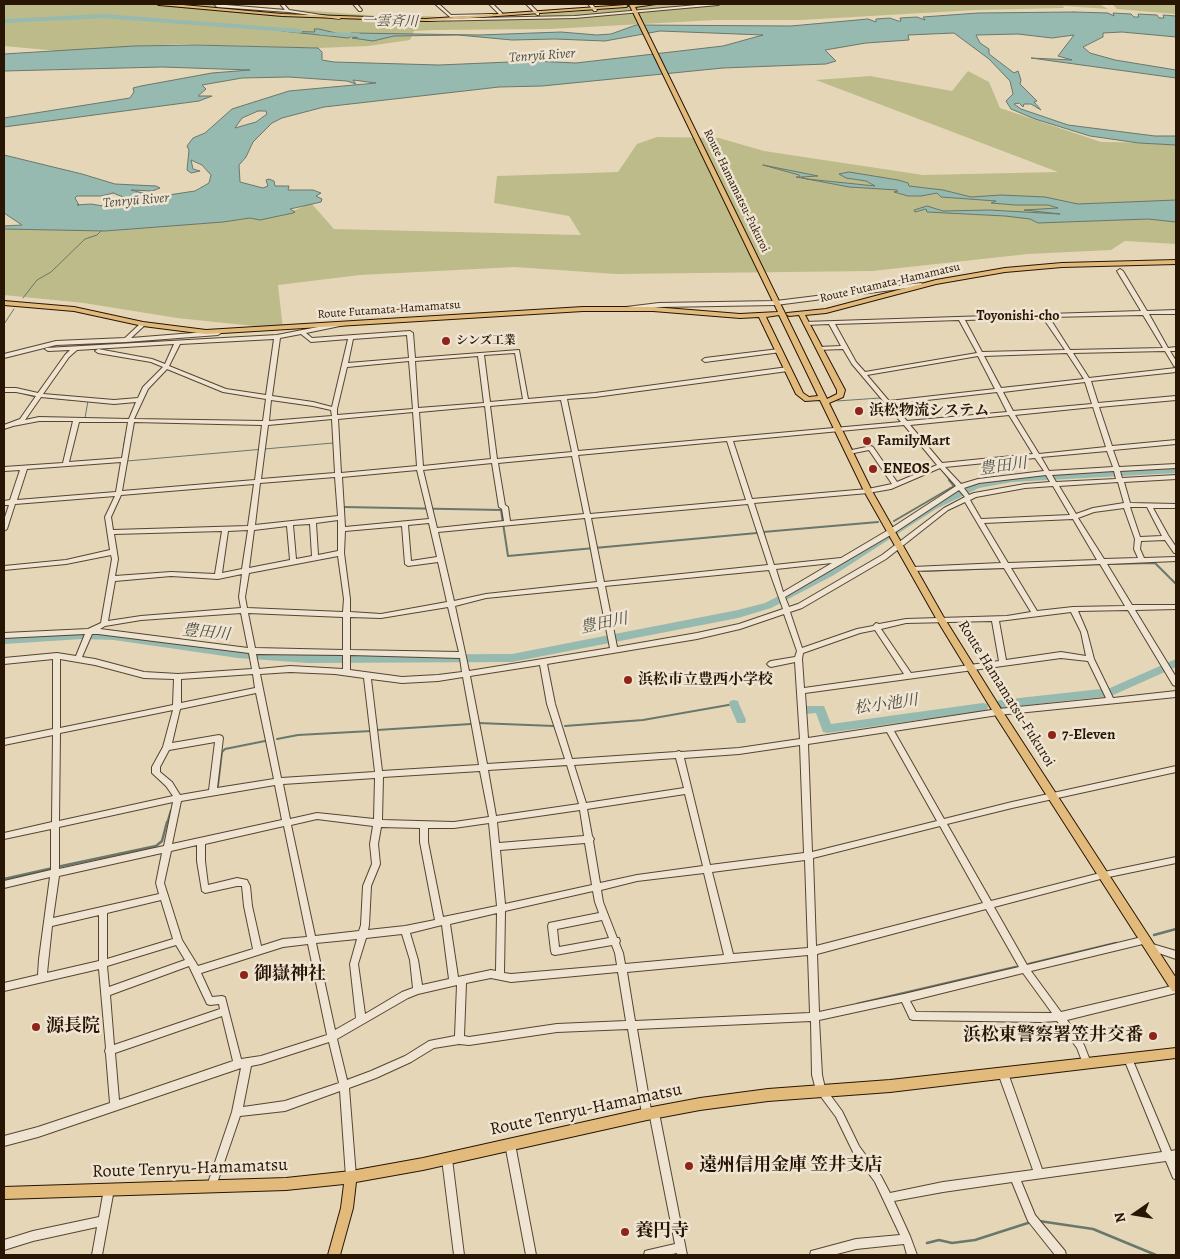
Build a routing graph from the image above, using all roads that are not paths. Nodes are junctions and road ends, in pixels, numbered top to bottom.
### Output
1 (160, 4) edge
2 (216, 4) edge
3 (282, 4) edge
4 (355, 4) edge
5 (438, 4) edge
6 (491, 4) edge
7 (528, 4) edge
8 (590, 4) edge
9 (654, 4) edge
10 (718, 4) edge
11 (632, 8) edge
12 (360, 10) dead end
13 (594, 10) junction
14 (288, 11) junction
15 (501, 14) junction
16 (538, 14) junction
17 (528, 15) junction
18 (339, 18) junction
19 (426, 20) junction
20 (1176, 262) edge
21 (1120, 271) dead end
22 (936, 282) junction
23 (775, 300) junction
24 (4, 303) edge
25 (626, 309) junction
26 (1176, 312) edge
27 (801, 313) junction
28 (1145, 313) junction
29 (777, 314) dead end
30 (789, 314) dead end
31 (762, 316) junction
32 (1046, 316) junction
33 (962, 318) junction
34 (831, 322) junction
35 (806, 323) junction
36 (143, 324) junction
37 (343, 324) junction
38 (233, 332) junction
39 (303, 333) junction
40 (277, 337) junction
41 (351, 337) junction
42 (126, 340) junction
43 (177, 344) junction
44 (844, 347) junction
45 (75, 348) junction
46 (31, 349) junction
47 (92, 349) junction
48 (819, 349) junction
49 (1167, 349) junction
50 (1176, 349) edge
51 (779, 351) junction
52 (1069, 352) junction
53 (481, 354) junction
54 (980, 354) junction
55 (4, 356) edge
56 (411, 360) junction
57 (705, 360) dead end
58 (345, 365) junction
59 (1176, 365) edge
60 (166, 367) junction
61 (788, 369) junction
62 (1176, 370) edge
63 (864, 374) junction
64 (833, 376) joint
65 (1087, 379) junction
66 (998, 389) junction
67 (4, 390) edge
68 (38, 395) junction
69 (269, 398) junction
70 (564, 398) junction
71 (822, 398) junction
72 (1176, 398) edge
73 (140, 400) junction
74 (526, 401) junction
75 (888, 403) junction
76 (488, 404) junction
77 (1096, 406) junction
78 (334, 410) junction
79 (416, 411) junction
80 (1010, 413) junction
81 (334, 417) junction
82 (76, 420) junction
83 (131, 420) junction
84 (265, 423) junction
85 (14, 424) junction
86 (906, 424) junction
87 (4, 427) edge
88 (838, 430) junction
89 (729, 439) junction
90 (1176, 442) edge
91 (1110, 449) junction
92 (849, 452) junction
93 (576, 454) junction
94 (1036, 456) junction
95 (124, 460) junction
96 (494, 460) junction
97 (65, 465) junction
98 (940, 466) junction
99 (1176, 466) edge
100 (24, 468) junction
101 (420, 468) junction
102 (4, 469) edge
103 (1117, 469) junction
104 (338, 474) junction
105 (1049, 477) junction
106 (1176, 477) edge
107 (1120, 478) junction
108 (257, 481) junction
109 (896, 485) junction
110 (960, 487) junction
111 (868, 491) junction
112 (119, 493) junction
113 (967, 495) junction
114 (749, 501) junction
115 (13, 502) junction
116 (4, 503) edge
117 (1127, 505) junction
118 (1149, 505) junction
119 (1176, 506) edge
120 (587, 515) junction
121 (1074, 517) junction
122 (340, 518) junction
123 (313, 521) junction
124 (432, 521) junction
125 (980, 521) junction
126 (504, 523) junction
127 (290, 524) junction
128 (405, 524) junction
129 (251, 528) junction
130 (4, 529) edge
131 (342, 529) junction
132 (225, 530) junction
133 (434, 530) junction
134 (892, 531) junction
135 (110, 532) junction
136 (1166, 538) junction
137 (1138, 539) junction
138 (899, 543) junction
139 (1176, 551) edge
140 (114, 552) junction
141 (340, 553) junction
142 (315, 558) junction
143 (441, 559) junction
144 (1176, 559) edge
145 (842, 560) junction
146 (1142, 561) junction
147 (293, 562) junction
148 (1102, 564) junction
149 (1006, 566) junction
150 (4, 568) edge
151 (772, 568) junction
152 (913, 569) junction
153 (244, 571) junction
154 (218, 576) junction
155 (112, 579) junction
156 (601, 584) junction
157 (783, 602) junction
158 (452, 604) junction
159 (1129, 607) junction
160 (1176, 607) edge
161 (1073, 609) junction
162 (244, 610) junction
163 (348, 613) junction
164 (1035, 614) junction
165 (940, 618) junction
166 (995, 618) junction
167 (104, 624) junction
168 (876, 626) junction
169 (88, 634) junction
170 (4, 636) edge
171 (613, 643) junction
172 (253, 654) junction
173 (799, 655) junction
174 (57, 656) junction
175 (346, 656) junction
176 (463, 658) junction
177 (1090, 659) junction
178 (78, 660) junction
179 (4, 662) edge
180 (542, 663) junction
181 (1003, 663) junction
182 (771, 664) dead end
183 (970, 668) junction
184 (256, 670) junction
185 (346, 673) junction
186 (1172, 673) edge
187 (466, 674) junction
188 (367, 676) junction
189 (909, 676) junction
190 (178, 677) junction
191 (1176, 683) edge
192 (259, 690) junction
193 (800, 692) junction
194 (1176, 694) edge
195 (1108, 696) junction
196 (177, 707) junction
197 (998, 712) junction
198 (889, 729) junction
199 (56, 731) junction
200 (4, 742) edge
201 (802, 742) junction
202 (167, 747) junction
203 (679, 754) junction
204 (568, 761) junction
205 (482, 767) junction
206 (1176, 769) edge
207 (378, 774) junction
208 (279, 781) junction
209 (687, 791) junction
210 (213, 792) junction
211 (1053, 796) junction
212 (178, 798) junction
213 (582, 805) junction
214 (493, 820) junction
215 (287, 821) junction
216 (378, 822) junction
217 (942, 823) junction
218 (56, 825) junction
219 (424, 825) junction
220 (4, 836) edge
221 (590, 839) junction
222 (201, 841) junction
223 (496, 847) junction
224 (166, 848) junction
225 (808, 856) junction
226 (1176, 860) edge
227 (55, 869) junction
228 (706, 870) junction
229 (1104, 875) junction
230 (4, 884) edge
231 (598, 886) junction
232 (164, 896) junction
233 (990, 906) junction
234 (501, 908) junction
235 (103, 911) junction
236 (605, 916) junction
237 (443, 921) junction
238 (48, 923) junction
239 (405, 930) junction
240 (364, 934) junction
241 (312, 940) junction
242 (178, 941) junction
243 (616, 942) junction
244 (1148, 943) junction
245 (258, 950) junction
246 (813, 951) junction
247 (1176, 955) edge
248 (729, 957) junction
249 (190, 962) junction
250 (103, 964) junction
251 (622, 968) junction
252 (1024, 968) junction
253 (196, 971) junction
254 (500, 976) junction
255 (42, 978) junction
256 (458, 981) junction
257 (4, 987) edge
258 (1176, 988) edge
259 (418, 990) junction
260 (105, 993) junction
261 (904, 998) junction
262 (225, 1011) junction
263 (816, 1016) junction
264 (1061, 1017) junction
265 (361, 1020) junction
266 (630, 1023) junction
267 (332, 1037) junction
268 (459, 1040) junction
269 (110, 1051) junction
270 (1176, 1053) edge
271 (1128, 1059) junction
272 (242, 1063) junction
273 (1087, 1063) junction
274 (1003, 1073) junction
275 (344, 1085) junction
276 (821, 1090) junction
277 (115, 1106) junction
278 (237, 1112) junction
279 (650, 1113) junction
280 (4, 1141) edge
281 (510, 1144) junction
282 (1172, 1156) edge
283 (447, 1159) junction
284 (1039, 1174) junction
285 (1176, 1175) edge
286 (351, 1177) junction
287 (1015, 1177) junction
288 (212, 1186) junction
289 (109, 1189) junction
290 (4, 1194) edge
291 (887, 1198) junction
292 (104, 1221) junction
293 (907, 1239) junction
294 (4, 1244) edge
295 (682, 1251) edge
296 (97, 1255) edge
297 (334, 1255) edge
298 (459, 1255) edge
299 (531, 1255) edge
300 (648, 1255) edge
301 (815, 1255) edge
302 (912, 1255) edge
303 (1061, 1255) edge

1 - 18 main road
2 - 14 street
3 - 14 street
4 - 12 street
5 - 15 street
6 - 15 street
7 - 16 street
8 - 13 street
9 - 11 main road
10 - 11 street
11 - 13 main road
11 - 19 street
11 - 23 main road, Route Hamamatsu-Fukuroi
13 - 16 main road
14 - 18 street
15 - 17 street
16 - 17 main road
17 - 19 main road
18 - 19 main road
20 - 22 main road, Route Futamata-Hamamatsu
21 - 28 street
22 - 23 street
22 - 27 main road, Route Futamata-Hamamatsu
23 - 25 street
23 - 71 main road, Route Hamamatsu-Fukuroi
24 - 36 main road, Route Futamata-Hamamatsu
25 - 31 main road, Route Futamata-Hamamatsu
25 - 37 main road, Route Futamata-Hamamatsu
26 - 28 street
27 - 30 main road, Route Futamata-Hamamatsu
27 - 35 main road
28 - 32 street
28 - 49 street
29 - 31 main road, Route Futamata-Hamamatsu
31 - 51 main road
32 - 33 street
32 - 52 street
33 - 34 street
33 - 54 street
34 - 35 street
34 - 44 street
35 - 48 main road
36 - 38 main road, Route Futamata-Hamamatsu
36 - 42 street
37 - 38 main road, Route Futamata-Hamamatsu
37 - 39 street
38 - 42 street
39 - 40 street
39 - 41 street
40 - 43 street
40 - 69 street
41 - 56 street
41 - 58 street
42 - 46 street
43 - 47 street
43 - 60 street
44 - 48 street
44 - 63 street
45 - 46 street
45 - 47 street
45 - 68 street
46 - 55 street
47 - 60 street
48 - 64 main road
49 - 50 street
49 - 52 street
49 - 59 street
51 - 57 street
51 - 61 main road
52 - 54 street
52 - 65 street
53 - 56 street
53 - 74 street
53 - 76 street
54 - 63 street
54 - 66 street
56 - 58 street
56 - 79 street
58 - 78 street
60 - 69 street
60 - 73 street
61 - 70 street
61 - 71 main road
62 - 65 street
63 - 75 street
64 - 71 main road
65 - 66 street
65 - 77 street
66 - 75 street
66 - 80 street
67 - 68 street
68 - 73 street
68 - 85 street
69 - 78 street
69 - 84 street
70 - 74 street
70 - 93 street
71 - 88 main road, Route Hamamatsu-Fukuroi
72 - 77 street
73 - 83 street
74 - 76 street
75 - 86 street
76 - 79 street
76 - 96 street
77 - 80 street
77 - 91 street
78 - 81 street
79 - 81 street
79 - 101 street
80 - 86 street
80 - 94 street
81 - 84 street
81 - 104 street
82 - 83 street
82 - 85 street
82 - 97 street
83 - 84 street
83 - 95 street
84 - 108 street
85 - 87 street
86 - 88 street
86 - 98 street
88 - 89 street
88 - 92 main road, Route Hamamatsu-Fukuroi
89 - 93 street
89 - 114 street
90 - 91 street
91 - 94 street
91 - 103 street
92 - 109 street
92 - 111 main road, Route Hamamatsu-Fukuroi
93 - 96 street
93 - 120 street
94 - 98 street
94 - 105 street
95 - 97 street
95 - 112 street
96 - 101 street
96 - 126 street
97 - 100 street
98 - 109 street
98 - 110 street
99 - 103 street
100 - 102 street
100 - 115 street
101 - 104 street
101 - 124 street
103 - 105 street
103 - 107 street
104 - 108 street
104 - 122 street
105 - 107 street
105 - 110 street
105 - 113 street
105 - 121 street
106 - 107 street
107 - 117 street
108 - 112 street
108 - 129 street
109 - 111 street
110 - 113 street
110 - 134 street
111 - 114 street
111 - 134 main road, Route Hamamatsu-Fukuroi
112 - 115 street
112 - 135 street
113 - 125 street
113 - 138 street
114 - 120 street
114 - 151 street
115 - 116 street
115 - 130 street
117 - 118 street
117 - 121 street
117 - 137 street
118 - 119 street
118 - 136 street
120 - 126 street
120 - 156 street
121 - 125 street
121 - 148 street
122 - 123 street
122 - 131 street
123 - 127 street
123 - 142 street
124 - 128 street
124 - 133 street
125 - 149 street
126 - 133 street
127 - 129 street
127 - 147 street
128 - 131 street
128 - 143 street
129 - 132 street
129 - 153 street
131 - 141 street
132 - 135 street
132 - 154 street
133 - 143 street
134 - 138 main road, Route Hamamatsu-Fukuroi
134 - 145 street
135 - 140 street
136 - 137 street
136 - 139 street
137 - 146 street
138 - 152 main road, Route Hamamatsu-Fukuroi
138 - 157 street
140 - 150 street
140 - 155 street
141 - 142 street
141 - 163 street
142 - 147 street
143 - 158 street
144 - 146 street
145 - 151 street
145 - 157 street
146 - 148 street
147 - 153 street
148 - 149 street
148 - 159 street
149 - 152 street
149 - 164 street
151 - 156 street
151 - 157 street
152 - 165 main road, Route Hamamatsu-Fukuroi
153 - 154 street
153 - 162 street
154 - 155 street
155 - 167 street
156 - 158 street
156 - 171 street
157 - 171 street
157 - 173 street
158 - 163 street
158 - 176 street
159 - 160 street
159 - 161 street
159 - 186 street
161 - 164 street
161 - 177 street
162 - 163 street
162 - 167 street
162 - 172 street
163 - 175 street
164 - 166 street
165 - 166 street
165 - 168 street
165 - 183 main road, Route Hamamatsu-Fukuroi
166 - 181 street
167 - 169 street
168 - 173 street
168 - 189 street
169 - 170 street
169 - 172 street
169 - 178 street
171 - 180 street
172 - 175 street
172 - 184 street
173 - 182 street
173 - 193 street
174 - 178 street
174 - 179 street
174 - 199 street
175 - 176 street
175 - 185 street
176 - 187 street
177 - 181 street
177 - 195 street
178 - 190 street
180 - 187 street
180 - 204 street
181 - 183 street
183 - 189 street
183 - 197 main road, Route Hamamatsu-Fukuroi
184 - 185 street
184 - 190 street
184 - 192 street
185 - 188 street
186 - 191 street
187 - 188 street
187 - 205 street
188 - 207 street
189 - 193 street
190 - 196 street
192 - 196 street
192 - 208 street
193 - 201 street
194 - 195 street
195 - 197 street
196 - 199 street
196 - 202 street
197 - 198 street
197 - 211 main road, Route Hamamatsu-Fukuroi
198 - 201 street
198 - 217 street
199 - 200 street
199 - 218 street
201 - 203 street
201 - 225 street
202 - 210 street
202 - 212 street
203 - 204 street
203 - 209 street
204 - 205 street
204 - 213 street
205 - 207 street
205 - 214 street
206 - 211 street
207 - 208 street
207 - 216 street
208 - 210 street
208 - 215 street
209 - 213 street
209 - 228 street
210 - 212 street
211 - 217 street
211 - 229 main road, Route Hamamatsu-Fukuroi
212 - 218 street
212 - 224 street
213 - 214 street
213 - 221 street
214 - 219 street
214 - 223 street
215 - 216 street
215 - 222 street
215 - 241 street
216 - 219 street
216 - 240 street
217 - 225 street
217 - 233 street
218 - 220 street
218 - 227 street
219 - 237 street
221 - 223 street
221 - 231 street
222 - 224 street
222 - 245 street
223 - 234 street
224 - 227 street
224 - 232 street
225 - 228 street
225 - 246 street
226 - 229 street
227 - 230 street
227 - 238 street
228 - 231 street
228 - 248 street
229 - 233 street
229 - 244 main road, Route Hamamatsu-Fukuroi
231 - 234 street
231 - 236 street
232 - 235 street
232 - 242 street
233 - 246 street
233 - 252 street
234 - 237 street
234 - 254 street
235 - 238 street
235 - 250 street
236 - 243 street
236 - 243 street
237 - 239 street
237 - 256 street
238 - 255 street
239 - 240 street
239 - 259 street
240 - 241 street
240 - 265 street
241 - 245 street
241 - 267 street
242 - 249 street
242 - 250 street
243 - 251 street
244 - 247 street
244 - 252 street
244 - 258 main road, Route Hamamatsu-Fukuroi
245 - 253 street
246 - 248 street
246 - 263 street
248 - 251 street
249 - 253 street
249 - 260 street
250 - 255 street
250 - 260 street
251 - 254 street
251 - 266 street
252 - 261 street
252 - 264 street
253 - 262 street
254 - 256 street
255 - 257 street
256 - 259 street
256 - 268 street
258 - 264 street
259 - 265 street
260 - 269 street
261 - 263 street
261 - 264 street
262 - 269 street
262 - 272 street
263 - 266 street
263 - 276 street
264 - 273 street
265 - 267 street
266 - 268 street
266 - 279 street
267 - 272 street
267 - 275 street
268 - 275 street
269 - 277 street
270 - 271 main road, Route Tenryu-Hamamatsu
271 - 273 main road, Route Tenryu-Hamamatsu
271 - 282 street
272 - 277 street
272 - 278 street
273 - 274 main road, Route Tenryu-Hamamatsu
274 - 276 main road, Route Tenryu-Hamamatsu
274 - 284 street
275 - 278 street
275 - 286 street
276 - 279 main road, Route Tenryu-Hamamatsu
276 - 291 street
277 - 280 street
278 - 288 street
279 - 281 main road, Route Tenryu-Hamamatsu
279 - 295 street
281 - 283 main road, Route Tenryu-Hamamatsu
281 - 299 street
282 - 284 street
282 - 285 street
283 - 286 main road, Route Tenryu-Hamamatsu
283 - 298 street
284 - 287 street
286 - 288 main road, Route Tenryu-Hamamatsu
286 - 297 main road
287 - 291 street
287 - 303 street
288 - 289 main road, Route Tenryu-Hamamatsu
289 - 290 main road, Route Tenryu-Hamamatsu
289 - 292 street
291 - 293 street
292 - 294 street
292 - 296 street
293 - 301 street
293 - 302 street
295 - 300 street

